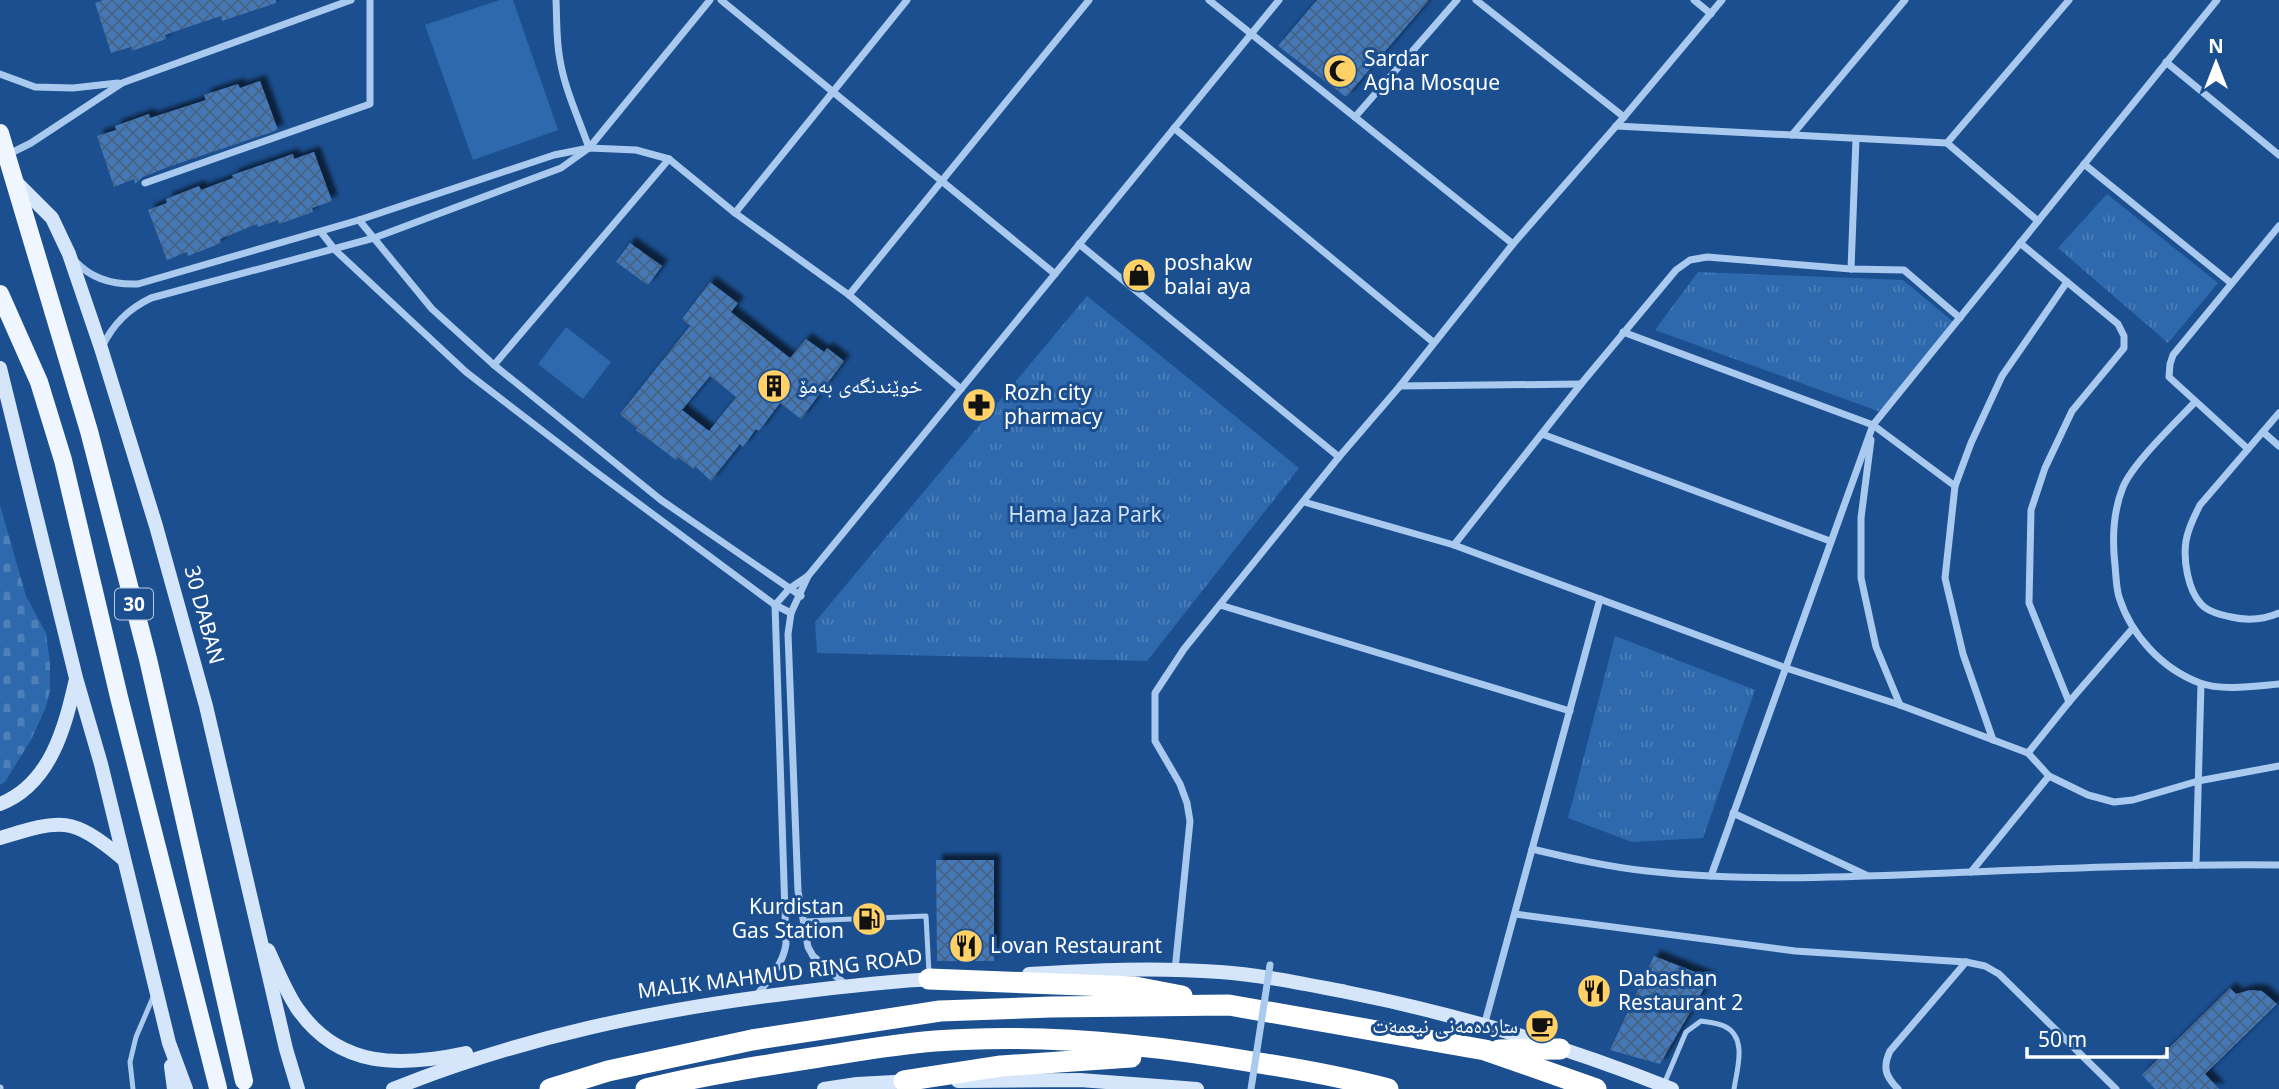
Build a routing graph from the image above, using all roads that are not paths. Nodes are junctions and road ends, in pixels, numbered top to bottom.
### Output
1 (351, 0) edge
2 (370, 0) edge
3 (556, 0) edge
4 (710, 0) edge
5 (722, 0) edge
6 (907, 0) edge
7 (1209, 0) edge
8 (1279, 0) edge
9 (1457, 0) edge
10 (1476, 0) edge
11 (1694, 0) edge
12 (1722, 0) edge
13 (1905, 0) edge
14 (2069, 0) edge
15 (2217, 0) edge
16 (1084, 2) edge
17 (1711, 14) junction
18 (1252, 34) junction
19 (2166, 62) junction
20 (0, 74) edge
21 (122, 83) junction
22 (833, 92) junction
23 (1355, 117) junction
24 (1624, 117) junction
25 (1616, 126) junction
26 (1174, 128) junction
27 (0, 133) edge
28 (1792, 135) junction
29 (1856, 139) junction
30 (1947, 143) junction
31 (589, 148) junction
32 (6, 155) junction
33 (2279, 155) edge
34 (669, 159) junction
35 (2084, 164) junction
36 (12, 178) junction
37 (942, 181) junction
38 (145, 183) dead end
39 (735, 213) junction
40 (359, 220) junction
41 (2038, 221) junction
42 (2279, 226) edge
43 (321, 232) junction
44 (374, 238) junction
45 (2020, 243) junction
46 (1079, 244) junction
47 (1513, 244) junction
48 (335, 250) junction
49 (69, 254) junction
50 (1851, 269) junction
51 (1055, 274) junction
52 (2067, 282) junction
53 (2231, 283) junction
54 (0, 294) edge
55 (849, 295) junction
56 (1960, 318) junction
57 (1623, 332) junction
58 (1433, 342) junction
59 (101, 348) junction
60 (494, 365) junction
61 (0, 368) edge
62 (1581, 384) junction
63 (1400, 386) junction
64 (961, 389) junction
65 (2195, 402) junction
66 (2279, 413) edge
67 (1873, 425) junction
68 (2263, 432) junction
69 (1542, 435) junction
70 (2279, 446) edge
71 (2248, 449) junction
72 (1339, 457) junction
73 (1955, 486) junction
74 (1304, 502) junction
75 (1830, 541) junction
76 (1454, 545) junction
77 (808, 576) junction
78 (789, 589) junction
79 (800, 597) junction
80 (1600, 599) junction
81 (775, 605) junction
82 (1220, 606) junction
83 (791, 613) junction
84 (2279, 613) edge
85 (2133, 628) junction
86 (1786, 668) junction
87 (76, 678) junction
88 (2201, 684) junction
89 (2279, 684) edge
90 (2069, 702) junction
91 (1900, 705) junction
92 (1570, 711) junction
93 (1993, 740) junction
94 (2028, 753) junction
95 (2279, 766) edge
96 (2049, 776) junction
97 (2198, 781) junction
98 (0, 804) edge
99 (1733, 813) junction
100 (0, 838) edge
101 (1532, 849) junction
102 (122, 858) junction
103 (2196, 864) junction
104 (2279, 864) edge
105 (1971, 872) junction
106 (1711, 876) junction
107 (1869, 876) junction
108 (1515, 914) junction
109 (804, 921) junction
110 (256, 926) junction
111 (1966, 962) junction
112 (1270, 965) dead end
113 (1175, 970) junction
114 (929, 979) junction
115 (848, 986) junction
116 (156, 991) junction
117 (755, 998) junction
118 (1229, 1005) junction
119 (1484, 1026) junction
120 (591, 1027) junction
121 (169, 1043) junction
122 (1560, 1049) junction
123 (1485, 1050) junction
124 (1203, 1054) junction
125 (244, 1081) dead end
126 (904, 1081) junction
127 (1083, 1085) edge
128 (1668, 1087) edge
129 (218, 1088) edge
130 (133, 1089) edge
131 (174, 1089) edge
132 (186, 1089) edge
133 (298, 1089) edge
134 (393, 1089) edge
135 (550, 1089) edge
136 (646, 1089) edge
137 (824, 1089) edge
138 (1197, 1089) edge
139 (1251, 1089) edge
140 (1388, 1089) edge
141 (1595, 1089) edge
142 (1734, 1089) edge
143 (1898, 1089) edge
144 (2116, 1089) edge

1 - 21 street
2 - 38 street
3 - 31 street
4 - 31 street
5 - 22 street
6 - 22 street
7 - 18 street
8 - 18 street
9 - 23 street
10 - 24 street
11 - 17 street
12 - 17 street
13 - 28 street
14 - 30 street
15 - 19 street
16 - 37 street
17 - 24 street
18 - 23 street
18 - 26 street
19 - 33 street
19 - 35 street
20 - 21 street
21 - 32 street
22 - 37 street
22 - 39 street
23 - 47 street
24 - 25 street
25 - 28 street
25 - 47 street
26 - 46 street
26 - 58 street
27 - 32 main road, 30
28 - 29 street
29 - 30 street
29 - 50 street
30 - 41 street
31 - 34 street
31 - 40 street
31 - 44 street
32 - 36 main road, 30
34 - 39 street
34 - 60 street
35 - 41 street
35 - 53 street
36 - 49 main road, 30 DABAN / 30
36 - 125 main road, 30
37 - 51 street
37 - 55 street
39 - 55 street
40 - 43 street
40 - 44 street
41 - 45 street
42 - 53 street
43 - 48 street
43 - 49 street
44 - 48 street
44 - 60 street
45 - 52 street
45 - 56 street
46 - 51 street
46 - 72 street
47 - 58 street
48 - 59 street
48 - 81 street
49 - 59 main road, 30 DABAN / 30
50 - 56 street
50 - 57 street
51 - 64 street
52 - 73 street
52 - 90 street
53 - 65 street
54 - 129 main road, 30
55 - 64 street
56 - 67 street
57 - 62 street
57 - 67 street
58 - 63 street
59 - 110 main road, 30 DABAN / 30
60 - 78 street
61 - 87 main road
62 - 63 street
62 - 69 street
63 - 72 street
64 - 77 street
65 - 71 street
65 - 85 street
66 - 68 street
67 - 73 street
67 - 75 street
67 - 91 street
68 - 70 street
68 - 71 street
69 - 75 street
69 - 76 street
71 - 84 street
72 - 74 street
73 - 93 street
74 - 76 street
74 - 82 street
75 - 86 street
76 - 80 street
77 - 78 street
77 - 79 street
78 - 79 street
78 - 81 street
79 - 83 street
80 - 86 street
80 - 92 street
81 - 83 street
81 - 117 street
82 - 92 street
82 - 113 street
83 - 109 street
85 - 88 street
85 - 90 street
86 - 91 street
86 - 99 street
87 - 98 main road
87 - 102 main road
88 - 89 street
88 - 97 street
90 - 94 street
91 - 93 street
92 - 101 street
93 - 94 street
94 - 96 street
95 - 97 street
96 - 97 street
96 - 105 street
97 - 103 street
99 - 106 street
99 - 107 street
100 - 102 main road
101 - 106 street
101 - 108 street
102 - 116 main road
103 - 104 street
103 - 105 street
105 - 107 street
106 - 107 street
108 - 111 street
108 - 119 street
109 - 114 lane
109 - 115 street
110 - 120 main road
110 - 133 main road, 30 DABAN / 30
111 - 143 street
111 - 144 street
112 - 139 street, bridge
113 - 114 main road, MALIK MAHMUD RING ROAD
113 - 119 main road, MALIK MAHMUD RING ROAD
114 - 115 main road, MALIK MAHMUD RING ROAD
114 - 118 highway
115 - 117 main road, MALIK MAHMUD RING ROAD
116 - 121 main road
116 - 130 lane
117 - 120 main road, MALIK MAHMUD RING ROAD
118 - 123 highway
118 - 135 highway
119 - 122 main road, MALIK MAHMUD RING ROAD
120 - 134 main road, MALIK MAHMUD RING ROAD
121 - 131 main road
121 - 132 main road
122 - 123 highway
122 - 128 main road, MALIK MAHMUD RING ROAD
123 - 141 highway
124 - 126 highway
124 - 136 highway
124 - 140 highway
126 - 127 main road
126 - 137 main road
127 - 138 main road
128 - 142 lane

